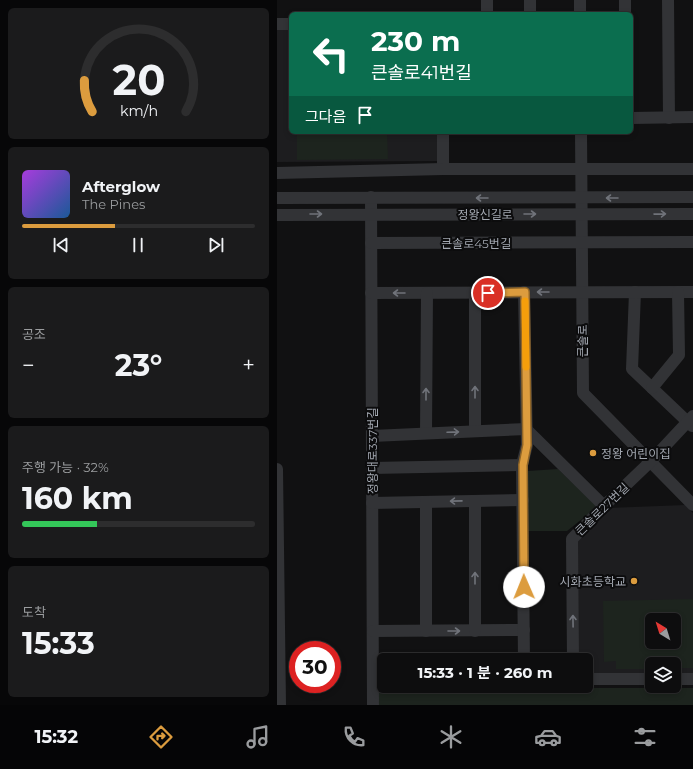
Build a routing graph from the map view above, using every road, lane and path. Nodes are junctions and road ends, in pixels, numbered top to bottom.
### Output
1 (487, 0) edge
2 (530, 0) edge
3 (580, 0) edge
4 (625, 0) edge
5 (668, 0) edge
6 (487, 12) edge
7 (530, 12) edge
8 (580, 12) edge
9 (625, 12) edge
10 (277, 24) edge
11 (289, 24) edge
12 (633, 118) edge
13 (669, 118) junction
14 (693, 118) edge
15 (443, 134) edge
16 (581, 134) edge
17 (443, 169) junction
18 (581, 169) junction
19 (693, 169) edge
20 (277, 173) edge
21 (277, 198) edge
22 (371, 198) junction
23 (581, 198) junction
24 (693, 198) edge
25 (371, 214) junction
26 (582, 214) junction
27 (693, 214) edge
28 (277, 215) edge
29 (582, 242) junction
30 (693, 242) edge
31 (371, 243) junction
32 (525, 292) junction
33 (582, 292) junction
34 (635, 292) junction
35 (678, 292) junction
36 (693, 292) edge
37 (371, 293) junction
38 (427, 293) junction
39 (475, 293) junction
40 (653, 388) junction
41 (691, 421) edge
42 (527, 429) junction
43 (475, 431) junction
44 (426, 433) junction
45 (372, 436) junction
46 (650, 462) junction
47 (523, 465) junction
48 (372, 468) junction
49 (277, 469) edge
50 (523, 500) junction
51 (475, 501) junction
52 (372, 502) junction
53 (426, 502) junction
54 (692, 502) edge
55 (604, 506) junction
56 (524, 630) junction
57 (373, 631) junction
58 (426, 631) junction
59 (475, 631) junction
60 (525, 653) edge
61 (573, 653) edge
62 (377, 664) edge
63 (593, 679) edge
64 (645, 679) edge
65 (681, 679) edge
66 (693, 679) edge
67 (377, 689) edge
68 (280, 705) edge
69 (373, 705) edge

1 - 6 street
2 - 7 street
3 - 8 street
4 - 9 street
5 - 13 street
10 - 11 street
12 - 13 street
13 - 14 street
15 - 17 street
16 - 18 street, 큰솔로
17 - 18 street
17 - 20 street
18 - 19 street
18 - 23 street, 큰솔로
21 - 22 street, 정왕신길로
23 -> 22 street, 정왕신길로
22 - 25 street, 정왕대로337번길
24 -> 23 street, 정왕신길로
23 - 26 street, 큰솔로
25 -> 26 street, 정왕신길로
28 -> 25 street, 정왕신길로
25 - 31 street, 정왕대로337번길
26 -> 27 street, 정왕신길로
26 - 29 street, 큰솔로
29 - 30 street, 큰솔로45번길
29 - 31 street, 큰솔로45번길
29 - 33 street, 큰솔로
31 - 37 street, 정왕대로337번길
33 -> 32 street
32 - 39 street
32 - 42 street
33 - 34 street
33 - 46 street, 큰솔로
34 - 35 street
34 - 40 street
35 - 36 street
35 - 40 street
38 -> 37 street
37 - 45 street, 정왕대로337번길
38 - 39 street
44 -> 38 street
43 -> 39 street
40 - 41 street
41 - 46 street, 큰솔로27번길
42 - 43 street
42 - 47 street
42 - 55 street
44 -> 43 street
44 - 45 street
45 - 48 street, 정왕대로337번길
46 - 54 street, 큰솔로
46 - 55 street, 큰솔로27번길
47 - 48 street
47 - 50 street
48 - 52 street, 정왕대로337번길
49 - 68 street
50 - 51 street
50 - 56 street
51 -> 53 street
59 -> 51 street
52 - 53 street
52 - 57 street, 정왕대로337번길
53 - 58 street
61 -> 55 street, 큰솔로27번길
56 - 59 street
56 - 60 street
57 - 58 street
57 - 62 street, 정왕대로337번길
58 -> 59 street
63 - 64 street
65 - 66 street
67 - 69 street, 정왕대로337번길

